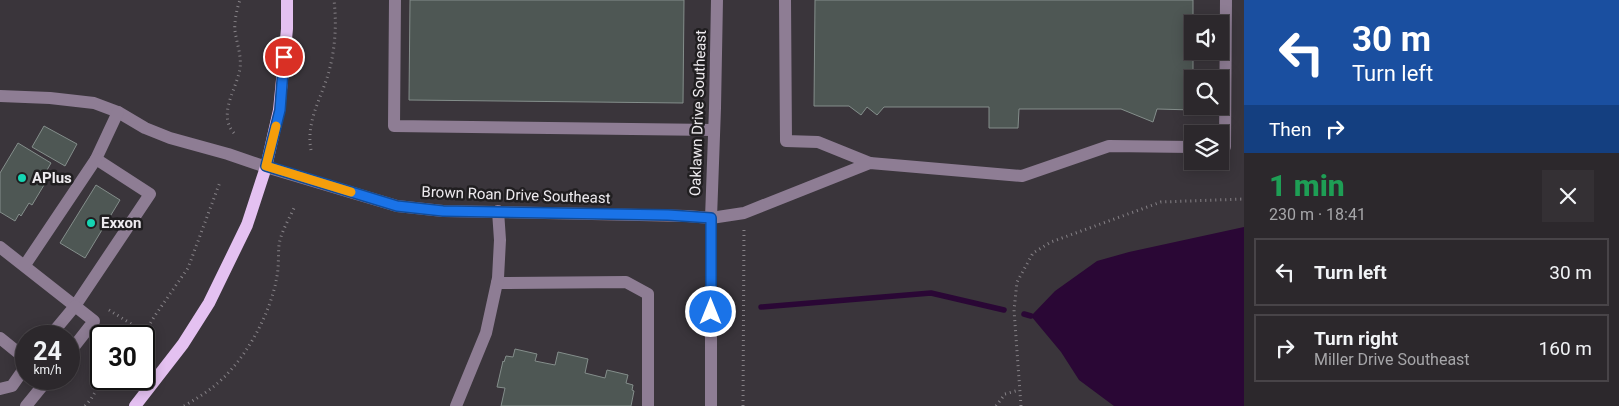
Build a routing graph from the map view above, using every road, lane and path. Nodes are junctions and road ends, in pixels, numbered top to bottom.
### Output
1 (240, 0) edge
2 (287, 0) edge
3 (334, 0) edge
4 (395, 0) edge
5 (717, 0) edge
6 (785, 0) edge
7 (1226, 0) edge
8 (0, 96) edge
9 (118, 112) junction
10 (1225, 125) edge
11 (714, 130) junction
12 (234, 132) dead end
13 (1184, 147) edge
14 (311, 150) dead end
15 (96, 159) junction
16 (870, 163) junction
17 (266, 166) junction
18 (220, 182) dead end
19 (1244, 199) edge
20 (295, 206) dead end
21 (498, 212) junction
22 (744, 213) junction
23 (711, 218) junction
24 (0, 247) edge
25 (25, 265) junction
26 (497, 283) junction
27 (75, 306) junction
28 (109, 310) dead end
29 (59, 325) edge
30 (133, 325) edge
31 (150, 325) edge
32 (0, 338) edge
33 (80, 339) edge
34 (15, 350) edge
35 (15, 382) edge
36 (0, 389) edge
37 (39, 390) edge
38 (96, 390) edge
39 (1019, 390) junction
40 (26, 406) edge
41 (85, 406) edge
42 (135, 406) edge
43 (184, 406) edge
44 (456, 406) edge
45 (648, 406) edge
46 (711, 406) edge
47 (743, 406) edge
48 (996, 406) edge
49 (1021, 406) edge

1 - 12 path
2 - 17 main road
3 - 14 path
4 - 11 street
5 - 11 street, Oaklawn Drive Southeast
6 - 16 street
7 - 10 street
8 - 9 street, Brown Roan Drive Southeast
9 - 15 street
9 - 17 street, Brown Roan Drive Southeast
11 - 23 street, Oaklawn Drive Southeast
13 - 16 street
15 - 25 street
15 - 27 street
16 - 22 street, Brown Roan Drive Southeast
17 - 21 street, Brown Roan Drive Southeast
17 - 42 main road
18 - 31 path
19 - 39 path
20 - 43 path
21 - 23 street, Brown Roan Drive Southeast
21 - 26 street
22 - 23 street, Brown Roan Drive Southeast
22 - 47 path
23 - 46 street, Oaklawn Drive Southeast
24 - 25 street
25 - 27 street
26 - 44 street
26 - 45 street
27 - 29 street
27 - 33 street
28 - 30 path
32 - 34 street
35 - 36 street
37 - 40 street
38 - 41 path
39 - 48 path
39 - 49 path

